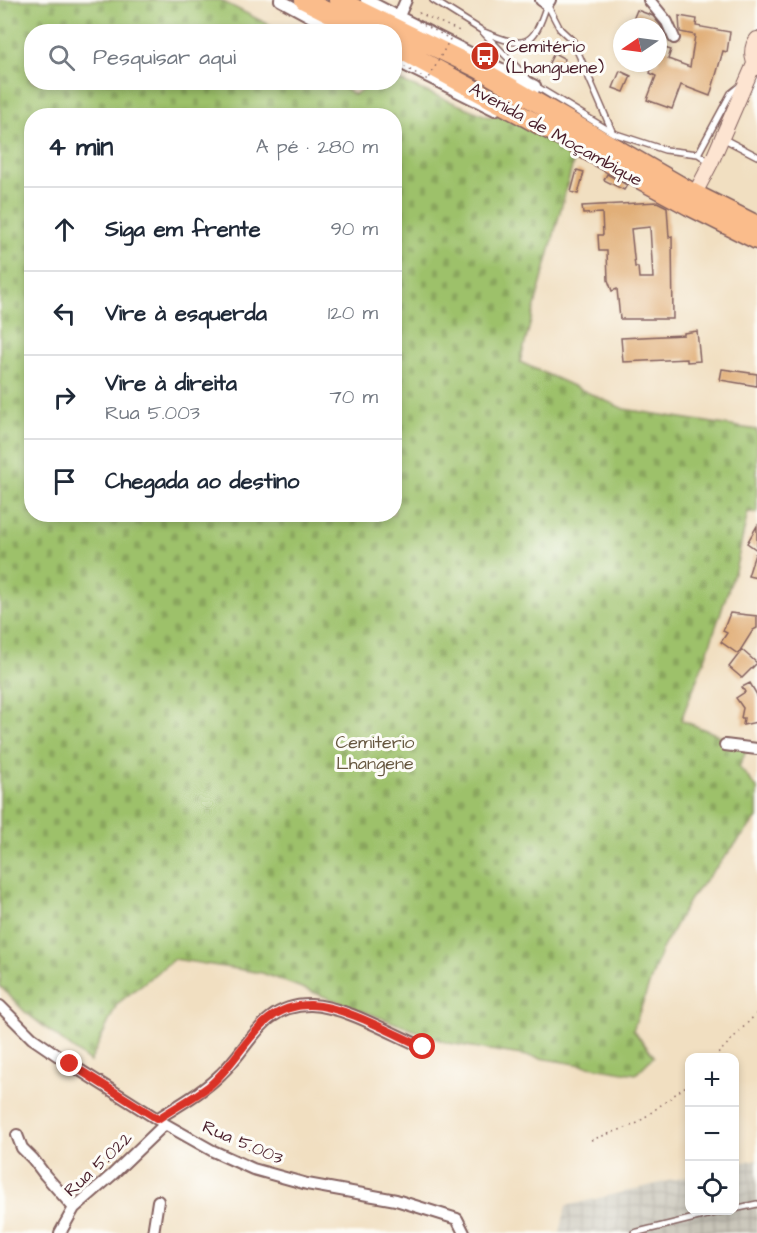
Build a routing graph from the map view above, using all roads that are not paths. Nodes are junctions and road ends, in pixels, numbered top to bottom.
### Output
1 (280, 0) edge
2 (304, 0) edge
3 (339, 0) edge
4 (366, 0) edge
5 (406, 0) edge
6 (433, 0) edge
7 (649, 0) edge
8 (546, 1) edge
9 (399, 16) junction
10 (324, 24) edge
11 (351, 24) edge
12 (388, 24) edge
13 (481, 30) junction
14 (402, 31) edge
15 (674, 38) dead end
16 (757, 39) edge
17 (402, 50) edge
18 (402, 64) edge
19 (756, 66) edge
20 (752, 84) edge
21 (533, 93) junction
22 (535, 122) junction
23 (613, 132) junction
24 (728, 141) junction
25 (698, 154) junction
26 (757, 156) edge
27 (711, 163) junction
28 (697, 203) junction
29 (757, 225) edge
30 (757, 240) edge
31 (725, 745) dead end
32 (757, 749) edge
33 (0, 1006) edge
34 (423, 1047) dead end
35 (161, 1122) junction
36 (17, 1135) dead end
37 (158, 1201) dead end
38 (757, 1204) edge
39 (74, 1208) junction
40 (739, 1208) edge
41 (707, 1215) edge
42 (60, 1233) edge
43 (153, 1233) edge
44 (464, 1233) edge
45 (634, 1233) edge

1 - 10 street
2 - 11 highway
3 - 12 highway, Avenida de Moçambique
4 - 9 street
5 - 9 street
6 - 13 lane
7 - 15 street
8 - 13 lane
8 - 23 lane
9 - 21 street
13 - 21 lane
14 - 21 highway, Avenida de Moçambique
16 - 19 main road
17 - 22 highway, Avenida de Moçambique
18 - 22 street
19 - 20 main road
20 - 24 main road
20 - 25 lane
20 - 27 main road
21 - 23 lane
21 - 28 highway, Avenida de Moçambique
22 - 28 highway, Avenida de Moçambique
23 - 25 lane
24 - 26 lane
24 - 28 main road
25 - 27 lane
27 - 28 main road
28 - 29 highway
28 - 30 highway
31 - 32 street
33 - 35 street, Rua 5.003
34 - 35 street, Rua 5.022
35 - 39 street, Rua 5.022
35 - 44 street, Rua 5.003
36 - 39 street
37 - 43 street
38 - 40 lane
39 - 42 street, Rua 5.022
41 - 45 lane

